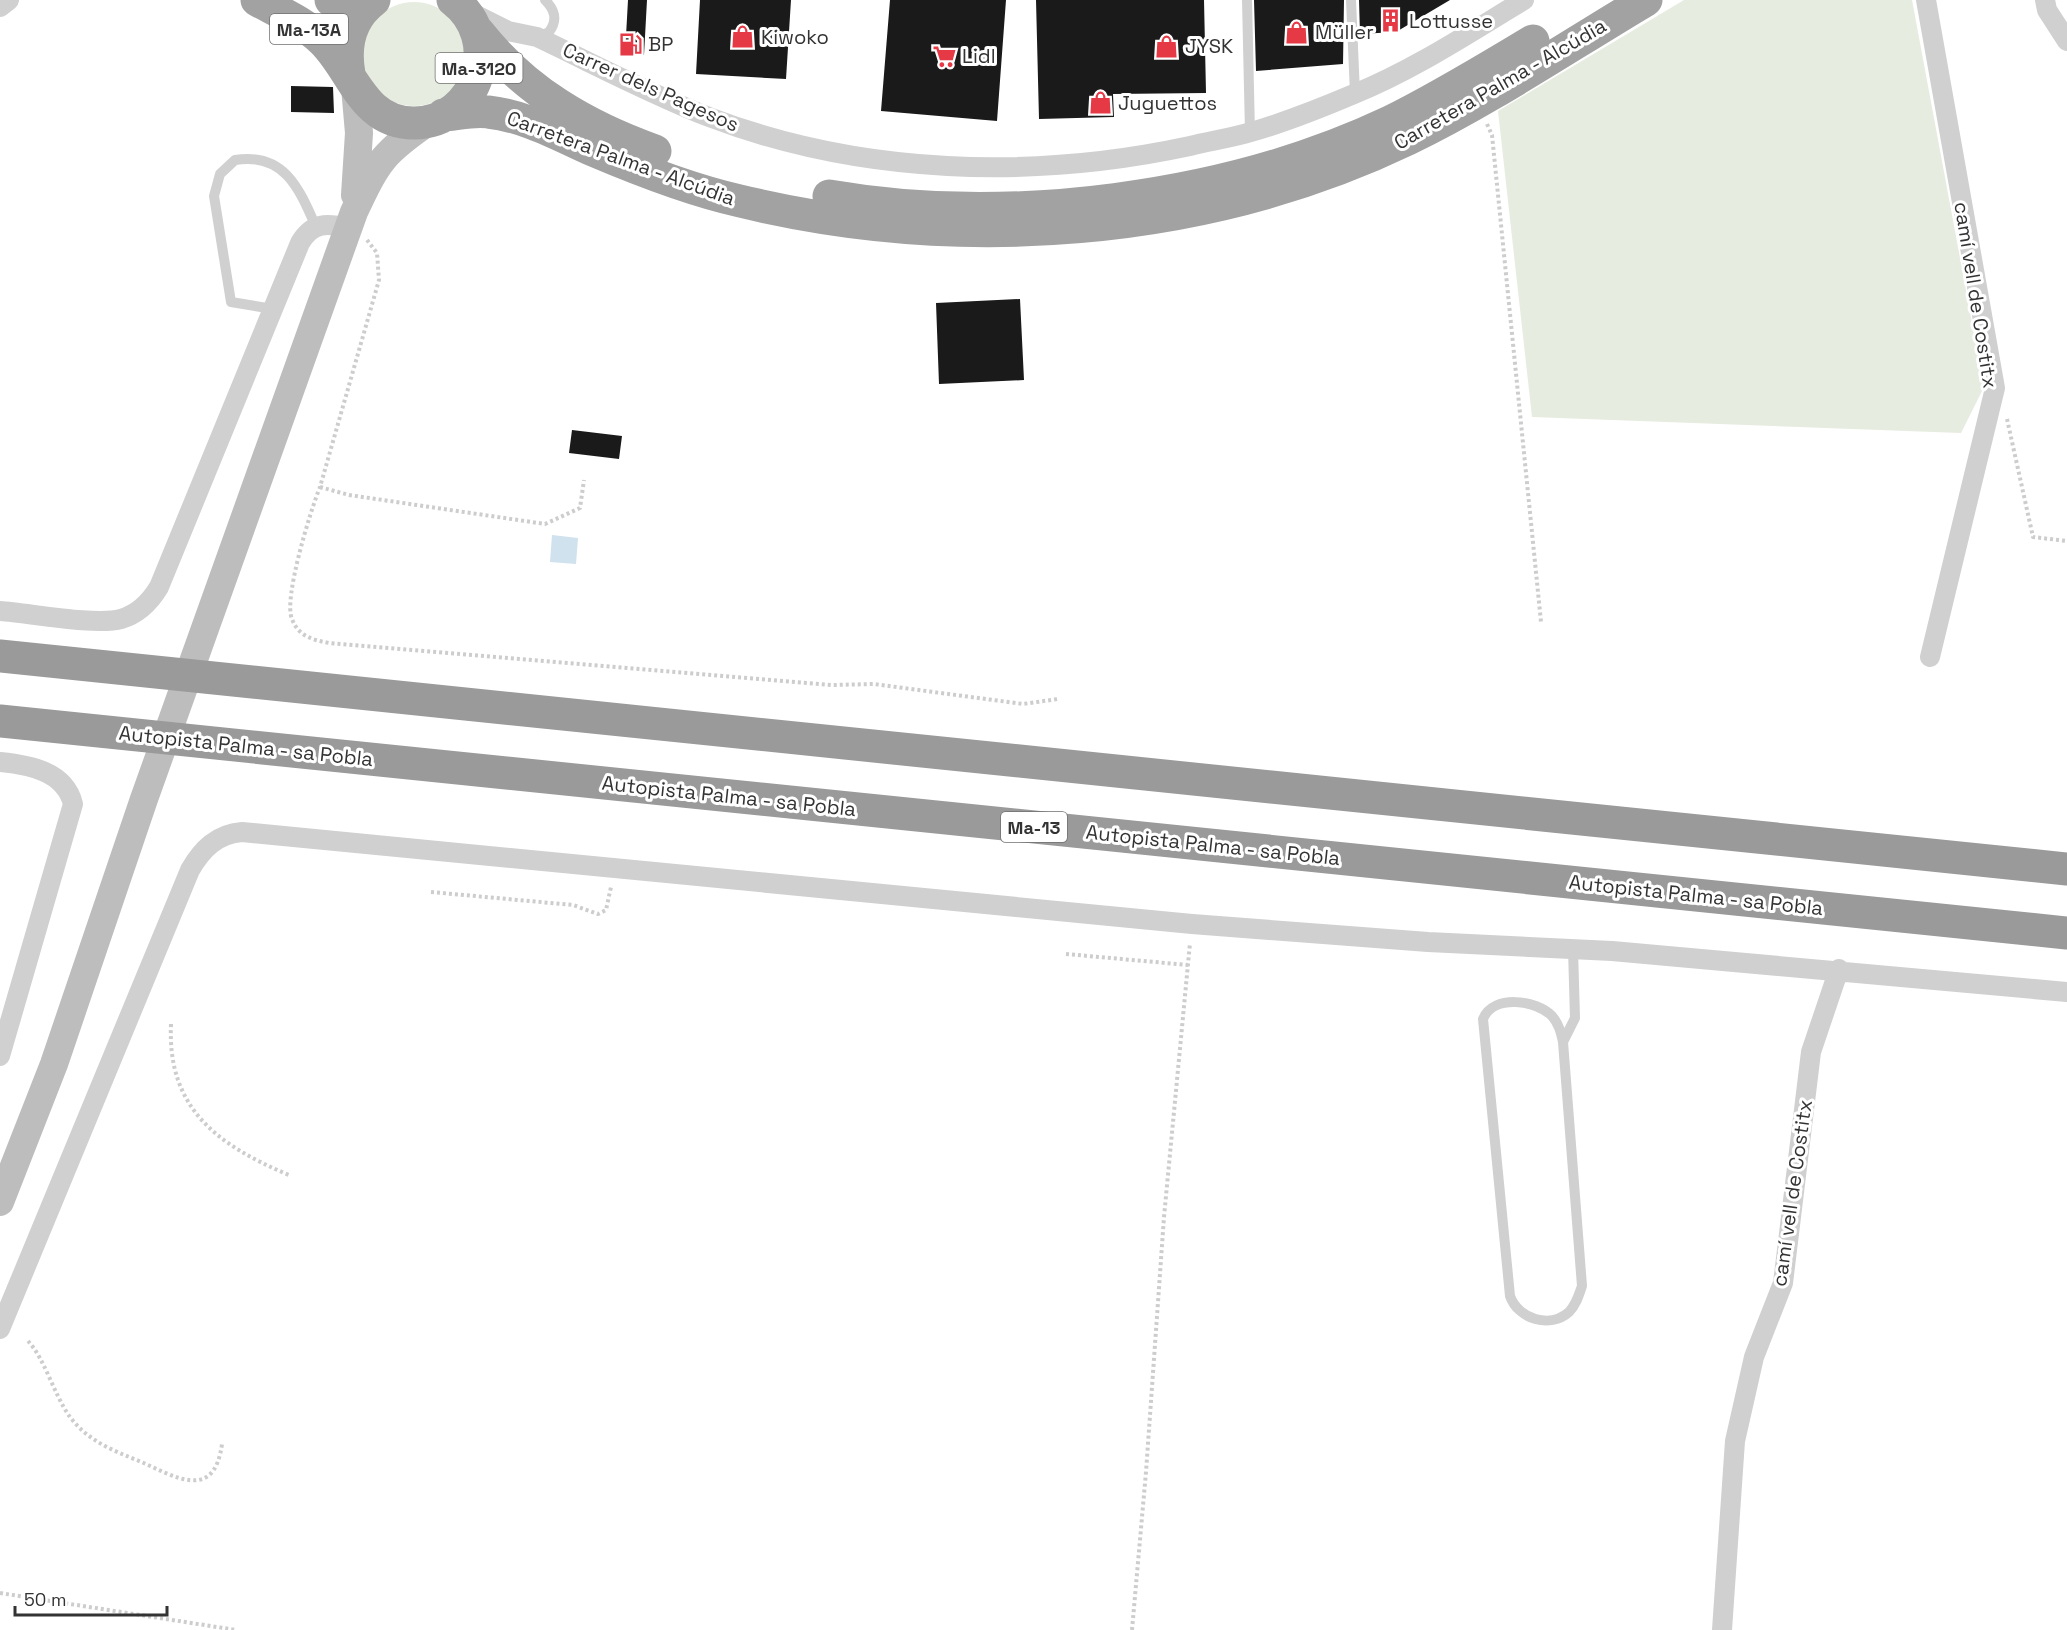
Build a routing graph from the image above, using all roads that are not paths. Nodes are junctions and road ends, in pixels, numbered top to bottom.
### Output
1 (9, 0) edge
2 (257, 0) edge
3 (331, 0) edge
4 (363, 0) edge
5 (374, 0) edge
6 (545, 0) edge
7 (1247, 0) edge
8 (1351, 0) edge
9 (1524, 0) edge
10 (1601, 0) edge
11 (1646, 0) edge
12 (1926, 0) edge
13 (2045, 0) edge
14 (0, 6) edge
15 (466, 14) edge
16 (537, 37) junction
17 (2067, 41) edge
18 (352, 80) junction
19 (1355, 94) junction
20 (437, 118) junction
21 (1250, 133) junction
22 (352, 220) junction
23 (315, 227) junction
24 (273, 309) junction
25 (0, 610) edge
26 (0, 656) edge
27 (1930, 657) dead end
28 (0, 720) edge
29 (0, 762) edge
30 (2067, 869) edge
31 (2067, 933) edge
32 (1573, 949) junction
33 (1839, 969) junction
34 (2067, 992) edge
35 (1563, 1042) junction
36 (0, 1056) edge
37 (0, 1202) edge
38 (0, 1329) edge
39 (1722, 1630) edge

1 - 14 street
2 - 18 highway, Ma-13A
3 - 4 highway, Ma-13A
5 - 18 highway, Ma-3120
6 - 16 lane
7 - 21 lane
8 - 19 lane
9 - 19 street, Carrer dels Pagesos
10 - 15 highway, Carretera Palma - Alcúdia
11 - 20 highway, Carretera Palma - Alcúdia
12 - 27 street, camí vell de Costitx
13 - 17 street
15 - 16 street, Carrer dels Pagesos
15 - 20 highway, Ma-3120
16 - 21 street, Carrer dels Pagesos
18 - 20 highway, Carretera Palma - Alcúdia
18 - 22 main road, Ma-3120
19 - 21 street, Carrer dels Pagesos
20 - 22 main road, Ma-3120
22 - 23 street
22 - 37 main road, Ma-3120
23 - 24 street
23 - 24 lane
24 - 25 street
26 - 30 highway
28 - 31 highway, Autopista Palma - sa Pobla / Ma-13
29 - 36 street
32 - 33 street
32 - 35 lane
32 - 38 street
33 - 34 street
33 - 39 street, camí vell de Costitx
35 - 35 lane

